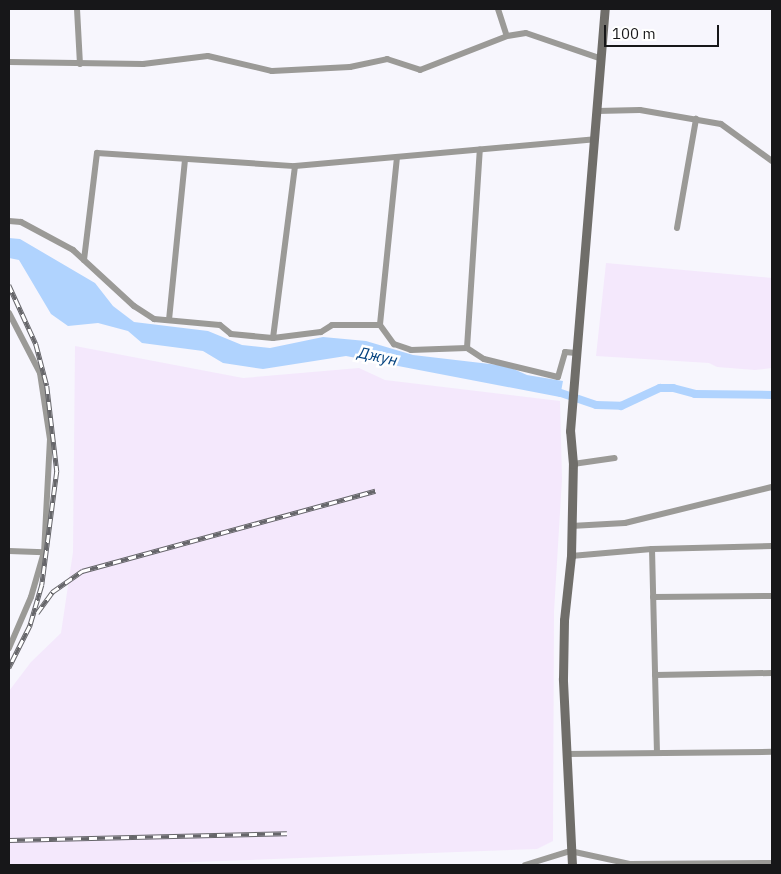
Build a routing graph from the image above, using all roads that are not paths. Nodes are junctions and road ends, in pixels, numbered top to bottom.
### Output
1 (77, 9) edge
2 (498, 9) edge
3 (605, 9) edge
4 (507, 36) junction
5 (602, 59) junction
6 (9, 62) edge
7 (80, 64) junction
8 (598, 111) junction
9 (696, 120) junction
10 (595, 139) junction
11 (480, 149) junction
12 (397, 157) junction
13 (185, 160) junction
14 (772, 161) edge
15 (294, 166) junction
16 (9, 221) edge
17 (677, 228) dead end
18 (84, 260) junction
19 (9, 312) edge
20 (169, 320) junction
21 (380, 325) junction
22 (273, 338) junction
23 (467, 348) junction
24 (576, 353) junction
25 (615, 458) dead end
26 (573, 464) junction
27 (772, 487) edge
28 (571, 526) junction
29 (772, 546) edge
30 (652, 549) junction
31 (9, 551) edge
32 (44, 552) junction
33 (571, 556) junction
34 (772, 596) edge
35 (653, 598) junction
36 (9, 648) edge
37 (772, 673) edge
38 (655, 674) junction
39 (657, 752) junction
40 (772, 752) edge
41 (566, 754) junction
42 (570, 852) junction
43 (772, 863) edge
44 (525, 865) edge
45 (572, 865) edge

1 - 7 street
2 - 4 street
3 - 5 main road
4 - 5 street
4 - 7 street
5 - 8 main road
6 - 7 street
8 - 9 street
8 - 10 main road
9 - 14 street
9 - 17 street
10 - 11 street
10 - 24 main road
11 - 12 street
11 - 23 street
12 - 15 street
12 - 21 street
13 - 15 street
13 - 18 street
13 - 20 street
15 - 22 street
16 - 18 street
18 - 20 street
19 - 32 street
20 - 22 street
21 - 22 street
21 - 23 street
23 - 24 street
24 - 26 main road
25 - 26 street
26 - 28 main road
27 - 28 street
28 - 33 main road
29 - 30 street
30 - 33 street
30 - 35 street
31 - 32 street
32 - 36 street
33 - 41 main road
34 - 35 street
35 - 38 street
37 - 38 street
38 - 39 street
39 - 40 street
39 - 41 street
41 - 42 main road
42 - 43 street
42 - 44 street
42 - 45 main road

